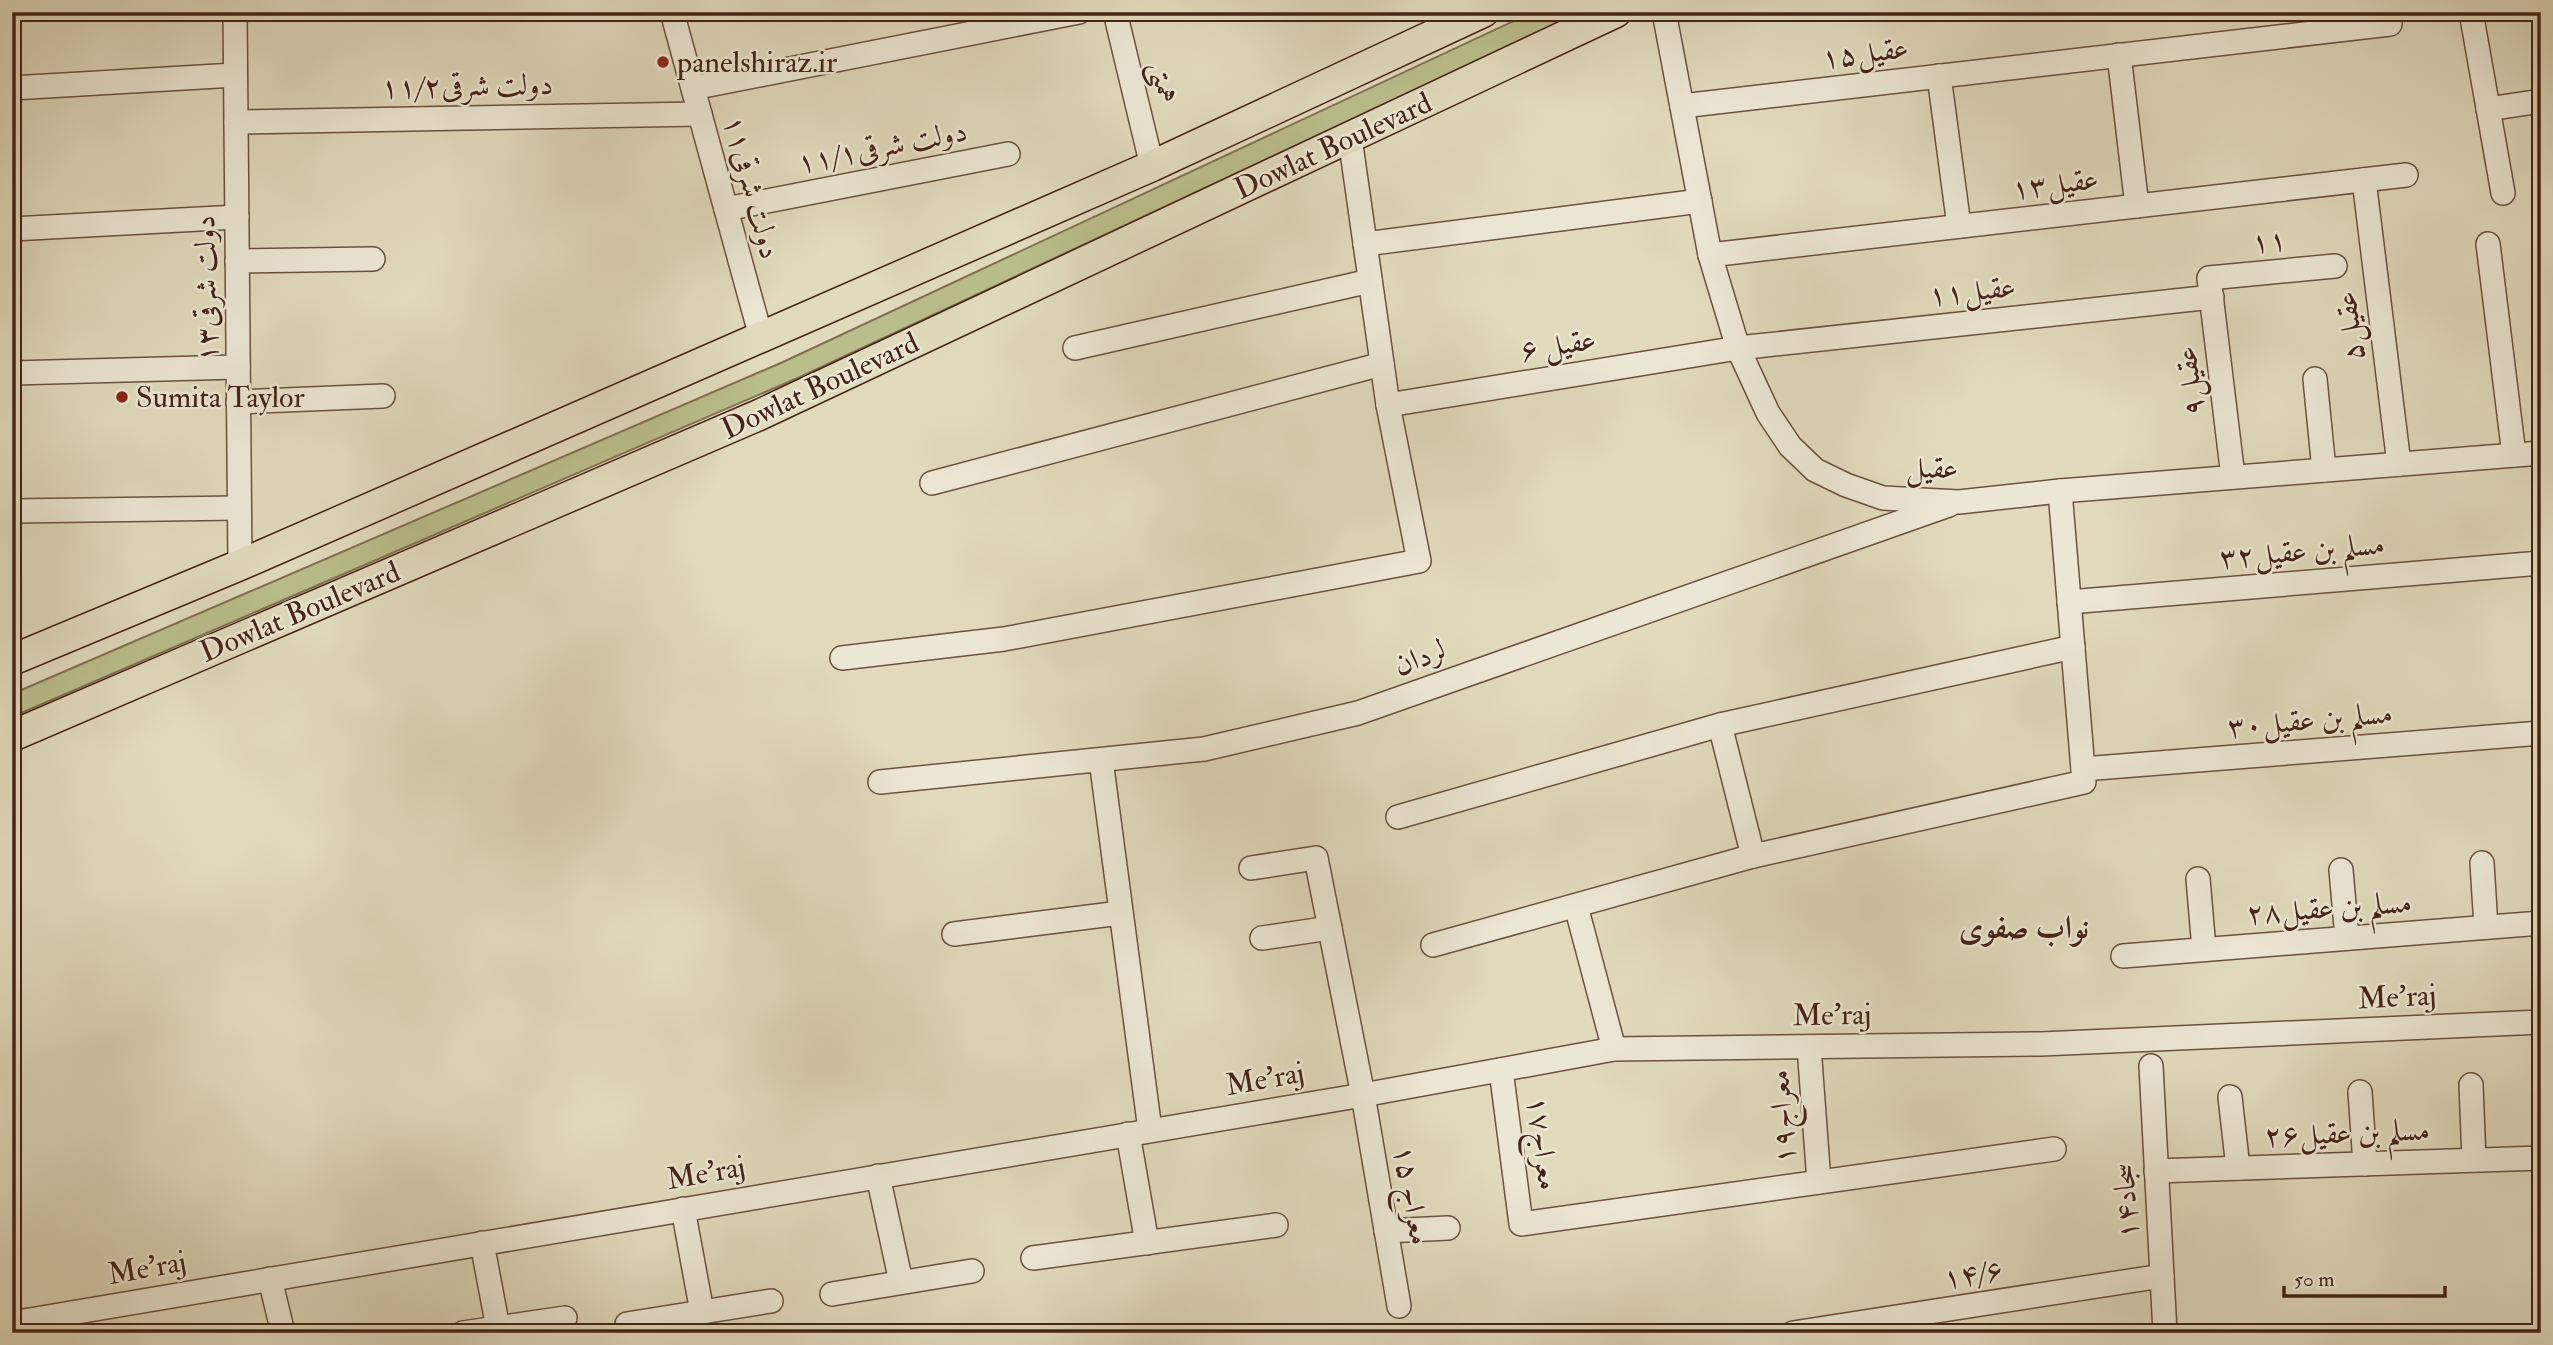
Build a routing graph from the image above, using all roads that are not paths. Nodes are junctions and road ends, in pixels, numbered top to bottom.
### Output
1 (234, 12) edge
2 (672, 12) edge
3 (1079, 12) edge
4 (1115, 12) edge
5 (1483, 12) edge
6 (1616, 12) edge
7 (1664, 12) edge
8 (2470, 12) edge
9 (2390, 24) dead end
10 (2119, 55) junction
11 (235, 75) junction
12 (1939, 76) junction
13 (12, 88) edge
14 (693, 88) junction
15 (2541, 101) edge
16 (1682, 106) junction
17 (2488, 109) junction
18 (700, 114) junction
19 (236, 122) junction
20 (1350, 138) junction
21 (1008, 154) dead end
22 (1152, 166) junction
23 (2406, 175) dead end
24 (2364, 180) junction
25 (2503, 193) dead end
26 (1700, 201) junction
27 (2137, 206) junction
28 (726, 209) junction
29 (237, 217) junction
30 (1959, 226) junction
31 (12, 229) edge
32 (1365, 244) junction
33 (2488, 244) dead end
34 (1710, 255) junction
35 (373, 259) dead end
36 (237, 261) junction
37 (2335, 266) dead end
38 (1370, 281) junction
39 (2211, 288) junction
40 (761, 337) junction
41 (1075, 348) dead end
42 (1738, 348) junction
43 (1382, 364) junction
44 (238, 367) junction
45 (12, 373) edge
46 (2315, 379) dead end
47 (383, 396) dead end
48 (239, 402) junction
49 (1388, 405) junction
50 (2541, 453) edge
51 (2514, 455) junction
52 (2399, 464) junction
53 (2324, 470) junction
54 (2233, 477) junction
55 (932, 483) dead end
56 (2060, 491) junction
57 (1959, 502) junction
58 (239, 508) junction
59 (12, 511) edge
60 (2541, 563) edge
61 (240, 565) junction
62 (2069, 602) junction
63 (2073, 647) junction
64 (842, 658) dead end
65 (12, 660) edge
66 (1720, 725) junction
67 (2541, 733) edge
68 (12, 736) edge
69 (1101, 760) junction
70 (2083, 769) junction
71 (880, 782) dead end
72 (1398, 817) dead end
73 (1754, 856) junction
74 (2482, 863) dead end
75 (1251, 868) dead end
76 (2341, 870) dead end
77 (2197, 879) dead end
78 (1576, 906) junction
79 (1121, 913) junction
80 (2541, 923) edge
81 (2486, 927) junction
82 (1330, 928) junction
83 (954, 934) dead end
84 (1262, 938) dead end
85 (2347, 938) junction
86 (1433, 945) dead end
87 (2204, 949) junction
88 (2123, 956) dead end
89 (2541, 1022) edge
90 (1808, 1047) junction
91 (1614, 1049) junction
92 (2151, 1066) dead end
93 (1501, 1070) junction
94 (2471, 1085) dead end
95 (2360, 1091) dead end
96 (1363, 1095) junction
97 (2230, 1097) dead end
98 (1139, 1132) junction
99 (2054, 1149) dead end
100 (2541, 1157) edge
101 (2474, 1160) junction
102 (2365, 1164) junction
103 (2238, 1168) junction
104 (2156, 1171) junction
105 (878, 1176) junction
106 (1819, 1182) junction
107 (683, 1209) junction
108 (1276, 1225) dead end
109 (1448, 1228) dead end
110 (1386, 1231) junction
111 (1147, 1242) junction
112 (482, 1243) junction
113 (1033, 1258) dead end
114 (972, 1271) dead end
115 (2162, 1276) junction
116 (270, 1279) junction
117 (901, 1282) junction
118 (832, 1294) dead end
119 (771, 1301) dead end
120 (1399, 1306) dead end
121 (702, 1312) junction
122 (565, 1318) dead end
123 (12, 1323) edge
124 (64, 1324) edge
125 (626, 1324) dead end
126 (498, 1328) junction
127 (283, 1333) edge
128 (463, 1333) edge
129 (1793, 1333) edge
130 (2165, 1333) edge

1 - 11 street, ۱۳دولت شرقی
2 - 14 street, ۱۱دولت شرقی
3 - 14 street
4 - 22 street, همتی
5 - 22 main road, Dowlat Boulevard
6 - 20 main road, Dowlat Boulevard
7 - 16 street, عقیل
8 - 17 street
9 - 10 street, عقیل۱۵
10 - 12 street, عقیل۱۵
10 - 27 street
11 - 13 street
11 - 19 street, ۱۳دولت شرقی
12 - 16 street, عقیل۱۵
12 - 30 street
14 - 18 street, ۱۱دولت شرقی
15 - 17 street
16 - 26 street, عقیل
17 - 25 street
18 - 19 street, ۱۱/۲دولت شرقی
18 - 28 street, ۱۱دولت شرقی
19 - 29 street, ۱۳دولت شرقی
20 - 32 street
20 - 68 main road, Dowlat Boulevard
21 - 28 street, ۱۱/۱دولت شرقی
22 - 40 main road, Dowlat Boulevard
23 - 24 street, عقیل۱۳
24 - 27 street, عقیل۱۳
24 - 52 street, عقیل۵
26 - 32 street
26 - 34 street, عقیل
27 - 30 street, عقیل۱۳
28 - 40 street, ۱۱دولت شرقی
29 - 31 street
29 - 36 street, ۱۳دولت شرقی
30 - 34 street, عقیل۱۳
32 - 38 street
33 - 51 street
34 - 42 street, عقیل
35 - 36 street
36 - 44 street, ۱۳دولت شرقی
37 - 39 street, ۱۱
38 - 41 street
38 - 43 street
39 - 42 street, عقیل۱۱
39 - 54 street, عقیل۹
40 - 61 main road, Dowlat Boulevard
42 - 49 street, عقیل ۶
42 - 57 street, عقیل
43 - 49 street
43 - 55 street
44 - 45 street
44 - 48 street, ۱۳دولت شرقی
46 - 53 street
47 - 48 street
48 - 58 street, ۱۳دولت شرقی
49 - 64 street
50 - 51 street, عقیل
51 - 52 street, عقیل
52 - 53 street, عقیل
53 - 54 street, عقیل
54 - 56 street, عقیل
56 - 57 street, عقیل
56 - 62 street
57 - 69 street, لردان
58 - 59 street
58 - 61 street, ۱۳دولت شرقی
60 - 62 street, مسلم بن عقیل۳۲
61 - 65 main road, Dowlat Boulevard
62 - 63 street
63 - 66 street
63 - 70 street
66 - 72 street
66 - 73 street
67 - 70 street, مسلم بن عقیل۳۰
69 - 71 street, لردان
69 - 79 street
70 - 73 street
73 - 78 street
74 - 81 street
75 - 82 street, معراج ۱۵
76 - 85 street
77 - 87 street
78 - 86 street
78 - 91 street
79 - 83 street
79 - 98 street
80 - 81 street, مسلم بن عقیل۲۸
81 - 85 street, مسلم بن عقیل۲۸
82 - 84 street
82 - 96 street, معراج ۱۵
85 - 87 street, مسلم بن عقیل۲۸
87 - 88 street, مسلم بن عقیل۲۸
89 - 90 street, Me'raj
90 - 91 street, Me'raj
90 - 106 street, معراج۱۹
91 - 93 street, Me'raj
92 - 104 street, ۱۴سجاد
93 - 96 street, Me'raj
93 - 106 street, معراج۱۷
94 - 101 street
95 - 102 street
96 - 98 street, Me'raj
96 - 110 street, معراج ۱۵
97 - 103 street
98 - 105 street, Me'raj
98 - 111 street
99 - 106 street
100 - 101 street, مسلم بن عقیل۲۶
101 - 102 street, مسلم بن عقیل۲۶
102 - 103 street, مسلم بن عقیل۲۶
103 - 104 street, مسلم بن عقیل۲۶
104 - 115 street, ۱۴سجاد
105 - 107 street, Me'raj
105 - 117 street
107 - 112 street, Me'raj
107 - 121 street
108 - 111 street
109 - 110 street
110 - 120 street, معراج ۱۵
111 - 113 street
112 - 116 street, Me'raj
112 - 126 street
114 - 117 street
115 - 129 street, ۱۴/۶
115 - 130 street, ۱۴سجاد
116 - 124 street, Me'raj
116 - 127 street
117 - 118 street
119 - 121 street
121 - 125 street
122 - 126 street
123 - 124 street, Me'raj
126 - 128 street

